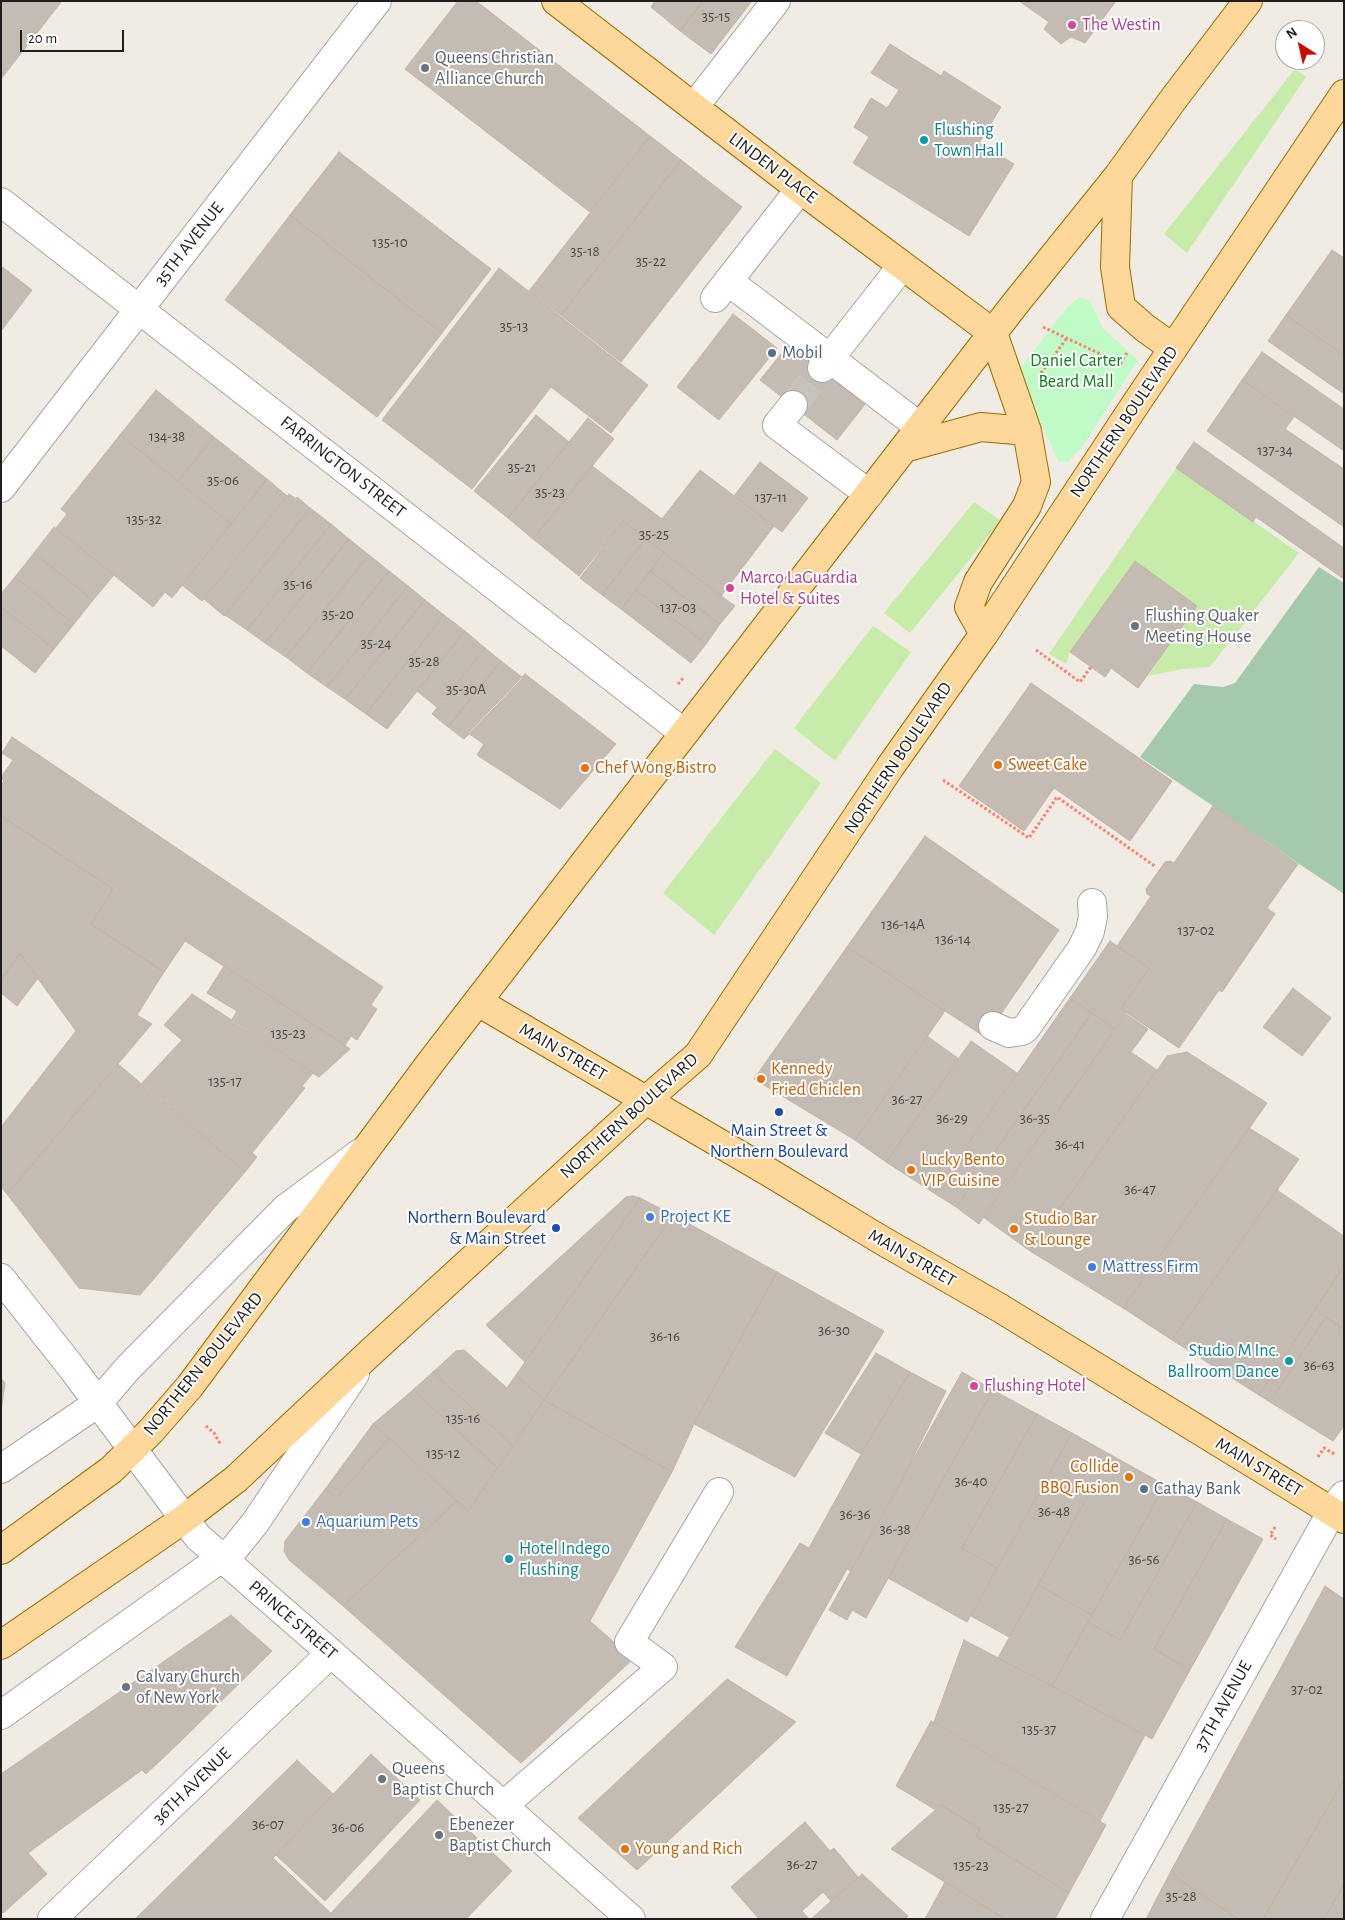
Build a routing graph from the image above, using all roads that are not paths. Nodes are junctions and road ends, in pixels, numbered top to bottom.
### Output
1 (377, 1) edge
2 (556, 1) edge
3 (776, 1) edge
4 (1248, 1) edge
5 (1344, 94) edge
6 (694, 108) junction
7 (1118, 176) junction
8 (800, 189) junction
9 (1, 202) edge
10 (902, 266) junction
11 (139, 309) junction
12 (993, 333) junction
13 (1173, 348) junction
14 (826, 363) junction
15 (792, 405) tunnel mouth
16 (1028, 431) junction
17 (912, 437) junction
18 (1, 488) edge
19 (869, 494) junction
20 (984, 634) junction
21 (684, 733) junction
22 (1092, 903) dead end
23 (478, 1002) junction
24 (993, 1026) dead end
25 (645, 1100) junction
26 (371, 1144) junction
27 (1, 1278) edge
28 (370, 1352) junction
29 (98, 1403) junction
30 (133, 1450) junction
31 (1, 1469) edge
32 (719, 1492) dead end
33 (1340, 1508) edge
34 (184, 1518) junction
35 (1, 1550) edge
36 (222, 1558) junction
37 (1, 1645) edge
38 (331, 1652) junction
39 (1, 1715) edge
40 (504, 1805) junction
41 (52, 1919) edge
42 (631, 1919) edge
43 (1105, 1919) edge

1 - 11 street, 35TH AVENUE
2 - 6 main road, LINDEN PLACE
3 - 6 street
4 - 7 main road, NORTHERN BOULEVARD
5 - 13 main road, NORTHERN BOULEVARD
6 - 8 main road, LINDEN PLACE
7 - 12 main road, NORTHERN BOULEVARD
7 - 13 main road
8 - 10 main road, LINDEN PLACE
8 - 14 street
9 - 11 street, FARRINGTON STREET
10 - 12 main road, LINDEN PLACE
10 - 14 street
11 - 18 street, 35TH AVENUE
11 - 21 street, FARRINGTON STREET
12 - 16 main road
12 - 17 main road, NORTHERN BOULEVARD
13 - 20 main road, NORTHERN BOULEVARD
14 - 17 street
15 - 19 street
16 - 17 main road
16 - 20 main road
17 - 19 main road, NORTHERN BOULEVARD
19 - 21 main road, NORTHERN BOULEVARD
20 - 25 main road, NORTHERN BOULEVARD
21 - 23 main road, NORTHERN BOULEVARD
22 - 24 street
23 - 25 main road, MAIN STREET
23 - 26 main road, NORTHERN BOULEVARD
25 - 28 main road, NORTHERN BOULEVARD
25 - 33 main road, MAIN STREET
26 - 29 street, NORTHERN BOULEVARD
26 - 30 main road, NORTHERN BOULEVARD
27 - 29 street, PRINCE STREET
28 - 34 main road, NORTHERN BOULEVARD
28 - 36 street, NORTHERN BOULEVARD
29 - 30 street, PRINCE STREET
29 - 31 street, NORTHERN BOULEVARD
30 - 34 street, PRINCE STREET
30 - 35 main road, NORTHERN BOULEVARD
32 - 40 street
33 - 43 street, 37TH AVENUE
34 - 36 street, PRINCE STREET
34 - 37 main road, NORTHERN BOULEVARD
36 - 38 street, PRINCE STREET
36 - 39 street, NORTHERN BOULEVARD
38 - 40 street, PRINCE STREET
38 - 41 street, 36TH AVENUE
40 - 42 street, PRINCE STREET

